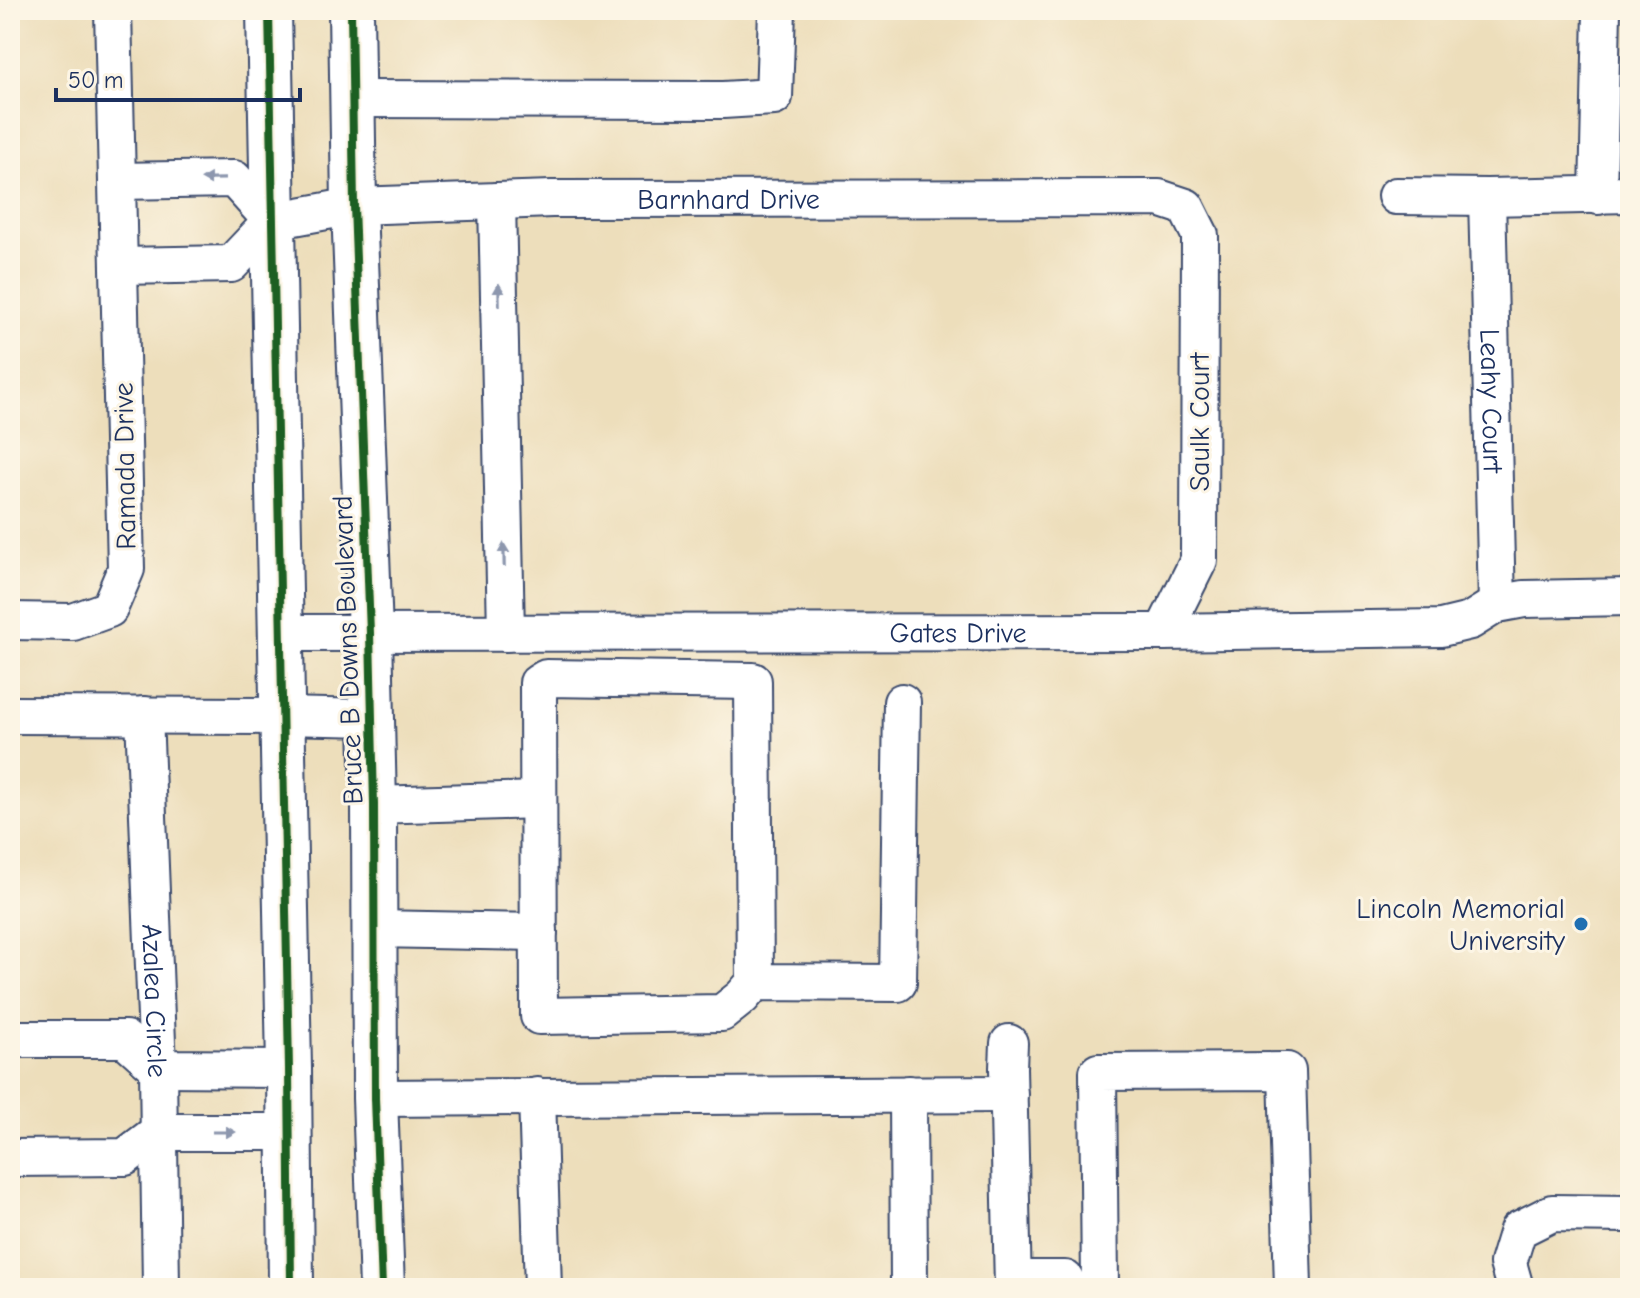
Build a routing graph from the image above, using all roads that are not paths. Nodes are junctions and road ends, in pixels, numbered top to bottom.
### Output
1 (113, 10) edge
2 (269, 10) edge
3 (351, 10) edge
4 (777, 10) edge
5 (1602, 10) edge
6 (353, 99) junction
7 (118, 181) junction
8 (1614, 195) edge
9 (1396, 196) dead end
10 (1487, 197) junction
11 (497, 201) junction
12 (354, 206) junction
13 (1186, 207) joint
14 (272, 221) junction
15 (120, 266) junction
16 (1630, 597) edge
17 (1497, 604) junction
18 (10, 621) edge
19 (1163, 632) junction
20 (280, 633) junction
21 (370, 633) junction
22 (506, 633) junction
23 (902, 702) dead end
24 (10, 715) edge
25 (144, 715) junction
26 (282, 716) junction
27 (371, 718) junction
28 (538, 800) junction
29 (374, 805) junction
30 (375, 929) junction
31 (539, 932) junction
32 (755, 982) junction
33 (10, 1039) edge
34 (1009, 1043) dead end
35 (158, 1068) junction
36 (289, 1069) junction
37 (908, 1094) junction
38 (1009, 1094) junction
39 (537, 1096) junction
40 (375, 1098) junction
41 (158, 1132) junction
42 (290, 1132) junction
43 (10, 1158) edge
44 (1630, 1214) edge
45 (1065, 1279) dead end
46 (1013, 1284) edge
47 (161, 1288) edge
48 (291, 1288) edge
49 (382, 1288) edge
50 (543, 1288) edge
51 (909, 1288) edge
52 (1100, 1288) edge
53 (1293, 1288) edge
54 (1515, 1288) edge

1 - 7 street, Ramada Drive
2 - 14 main road
3 - 6 main road, Bruce B Downs Boulevard
4 - 6 street
5 - 8 street
6 - 12 main road, Bruce B Downs Boulevard
14 -> 7 street
7 - 15 street, Ramada Drive
8 - 10 street
9 - 10 street
10 - 17 street, Leahy Court
11 - 12 street, Barnhard Drive
11 - 13 street, Barnhard Drive
22 -> 11 street
12 - 14 street, Barnhard Drive
12 - 21 main road, Bruce B Downs Boulevard
13 - 19 street, Saulk Court
14 - 15 street
14 - 20 main road
15 - 18 street, Ramada Drive
16 - 17 street, Gates Drive
17 - 19 street, Gates Drive
19 - 22 street, Gates Drive
20 - 21 street, Gates Drive
20 - 26 main road
21 - 22 street, Gates Drive
21 - 27 main road, Bruce B Downs Boulevard
23 - 32 street
24 - 25 street
25 - 26 street
25 - 35 street, Azalea Circle
26 - 27 street
26 - 36 main road
27 - 29 main road, Bruce B Downs Boulevard
28 - 29 street
28 - 31 street
28 - 32 street
29 - 30 main road, Bruce B Downs Boulevard
30 - 31 street
30 - 40 main road, Bruce B Downs Boulevard
31 - 32 street
33 - 35 street
34 - 38 street
35 - 36 street
35 - 41 street, Azalea Circle
36 - 42 main road
37 - 38 street
37 - 39 street
37 - 51 street
38 - 46 street
39 - 40 street
39 - 50 street
40 - 49 main road, Bruce B Downs Boulevard
41 -> 42 street
41 - 43 street
41 - 47 street, Azalea Circle
42 - 48 main road
44 - 54 street
45 - 46 street
52 - 53 street

